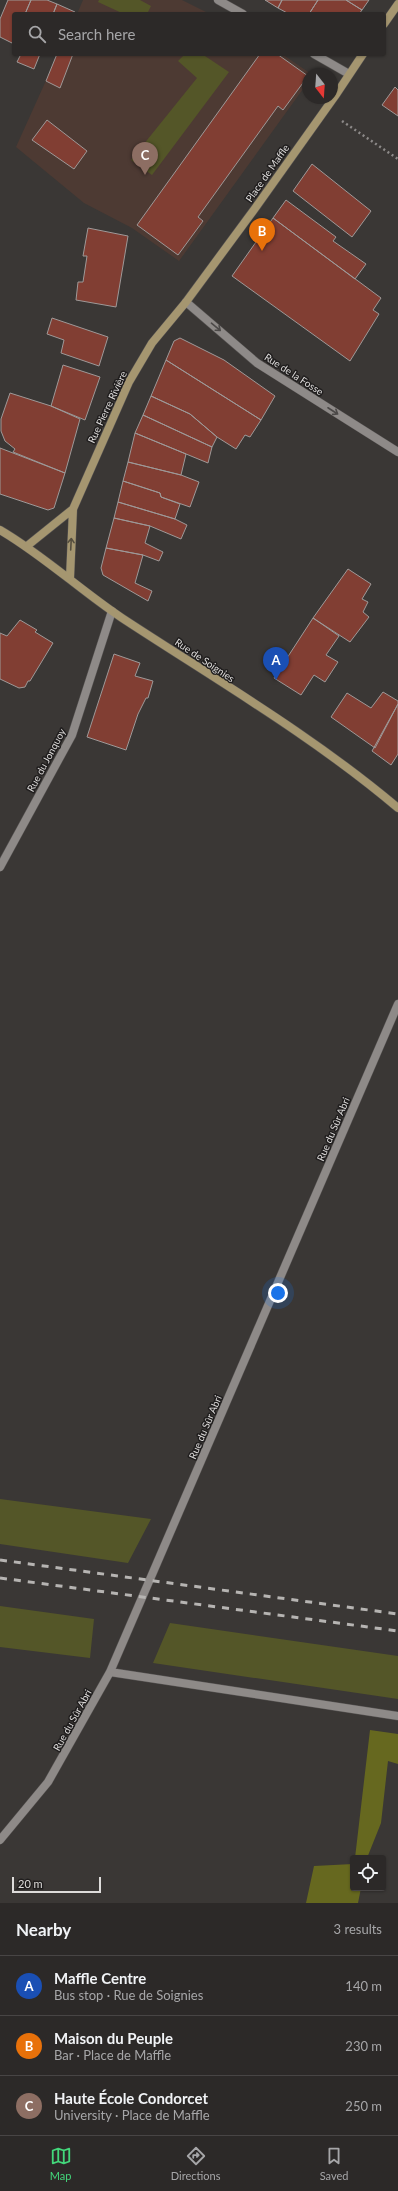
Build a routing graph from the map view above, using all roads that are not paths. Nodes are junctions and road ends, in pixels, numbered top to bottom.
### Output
1 (218, 0) edge
2 (398, 4) edge
3 (239, 12) edge
4 (386, 21) edge
5 (318, 56) edge
6 (362, 56) edge
7 (349, 74) junction
8 (186, 302) junction
9 (398, 452) edge
10 (73, 509) junction
11 (0, 530) edge
12 (27, 546) junction
13 (70, 578) junction
14 (112, 611) junction
15 (398, 808) edge
16 (0, 867) edge
17 (398, 1004) edge
18 (110, 1672) junction
19 (398, 1716) edge
20 (0, 1840) edge

1 - 3 street
2 - 4 street
5 - 7 street
6 - 7 street, Place de Maffle
7 - 8 street, Place de Maffle
8 -> 9 street, Rue de la Fosse
8 - 10 street, Rue Pierre Rivière
10 - 12 street, Rue Pierre Rivière
13 -> 10 street, Rue Pierre Rivière
11 - 12 street, Rue de Soignies
12 - 13 street, Rue de Soignies
13 - 14 street, Rue de Soignies
14 - 15 street, Rue de Soignies
14 - 16 street, Rue du Jonquoy
17 - 18 street, Rue du Sûr Abri
18 - 19 street
18 - 20 street, Rue du Sûr Abri

